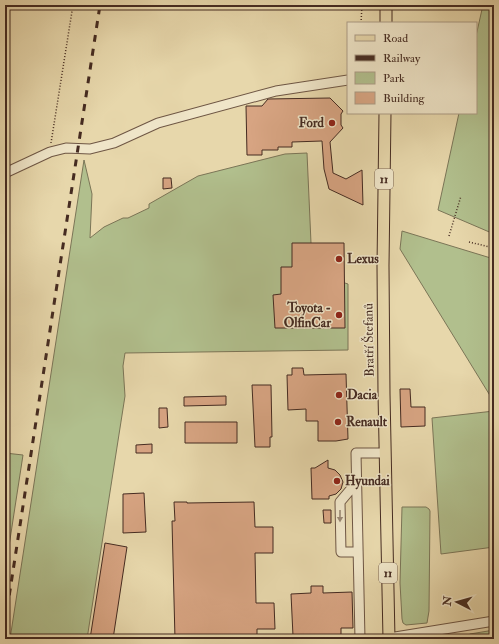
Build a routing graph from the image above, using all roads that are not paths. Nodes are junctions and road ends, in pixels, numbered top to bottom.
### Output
1 (386, 5) edge
2 (386, 22) edge
3 (347, 80) edge
4 (385, 114) edge
5 (5, 173) edge
6 (385, 453) junction
7 (356, 483) junction
8 (358, 552) junction
9 (494, 621) edge
10 (360, 639) edge
11 (389, 639) edge

1 - 2 main road
3 - 5 street
4 - 6 main road, Bratří Štefanů / 11
6 - 7 street
6 - 11 main road, Bratří Štefanů / 11
7 - 8 street
7 -> 8 street
8 - 10 street
9 - 11 street, Bratří Štefanů

